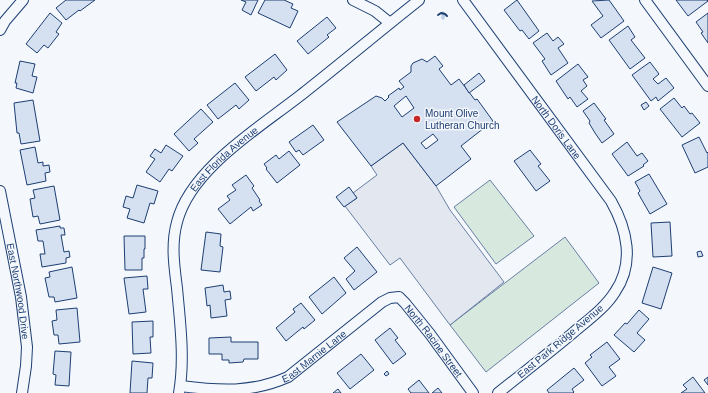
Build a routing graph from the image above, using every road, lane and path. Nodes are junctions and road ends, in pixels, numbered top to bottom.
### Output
1 (23, 0) edge
2 (353, 0) edge
3 (419, 0) edge
4 (463, 0) edge
5 (645, 0) edge
6 (390, 24) junction
7 (0, 30) edge
8 (708, 86) edge
9 (0, 191) edge
10 (627, 263) joint
11 (390, 298) joint
12 (180, 389) edge
13 (22, 393) edge
14 (473, 393) edge
15 (498, 393) edge

1 - 7 street
2 - 6 street
3 - 6 street, East Florida Avenue
4 - 10 street, North Doris Lane
5 - 8 street
6 - 12 street, East Florida Avenue
9 - 13 street, East Northwood Drive
10 - 15 street, East Park Ridge Avenue
11 - 12 street, East Marnie Lane
11 - 14 street, North Racine Street

